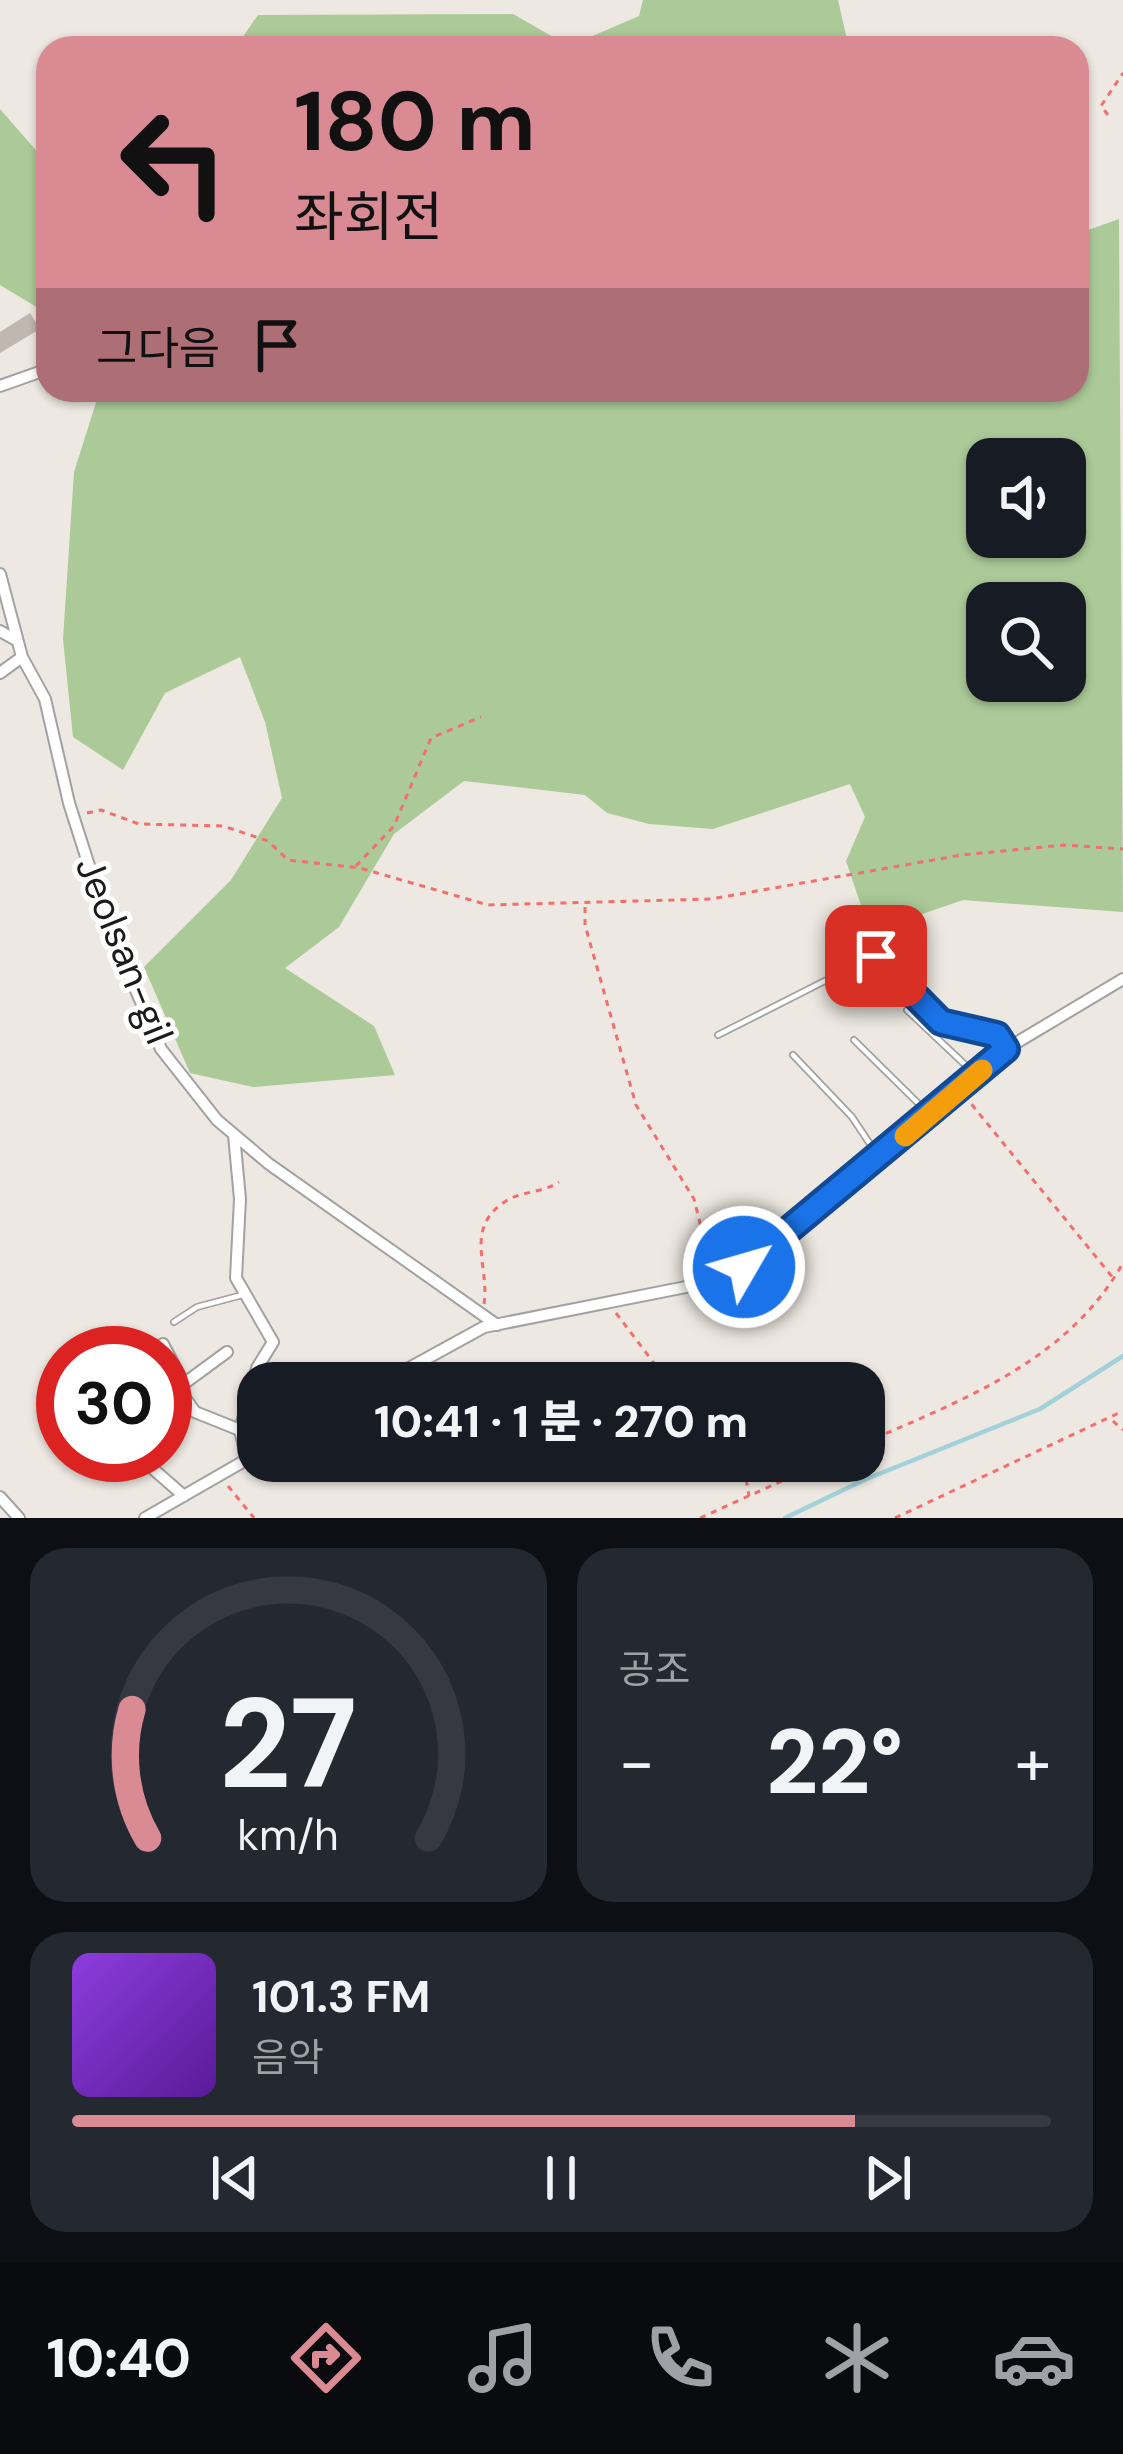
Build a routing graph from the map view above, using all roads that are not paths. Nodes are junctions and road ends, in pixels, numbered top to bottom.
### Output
1 (36, 373) edge
2 (0, 386) edge
3 (0, 574) edge
4 (0, 631) edge
5 (16, 640) junction
6 (22, 657) junction
7 (0, 673) edge
8 (1123, 979) edge
9 (908, 1010) dead end
10 (718, 1034) dead end
11 (854, 1040) dead end
12 (1006, 1049) junction
13 (793, 1055) dead end
14 (976, 1075) junction
15 (930, 1115) junction
16 (234, 1135) junction
17 (880, 1157) junction
18 (246, 1294) junction
19 (174, 1322) dead end
20 (497, 1324) junction
21 (227, 1352) dead end
22 (261, 1362) edge
23 (423, 1362) edge
24 (192, 1378) edge
25 (192, 1406) edge
26 (237, 1429) edge
27 (237, 1465) edge
28 (168, 1482) edge
29 (184, 1496) junction
30 (0, 1497) edge
31 (19, 1518) edge
32 (146, 1518) edge

1 - 2 street
3 - 5 street, Jeolsan-gil
4 - 5 street
5 - 6 street, Jeolsan-gil
6 - 7 street
6 - 16 street, Jeolsan-gil
8 - 12 street
9 - 14 lane
10 - 12 lane
11 - 15 lane
12 - 14 street
13 - 17 lane
14 - 15 street
15 - 17 street
16 - 18 street
16 - 20 street, Jeolsan-gil
17 - 20 street
18 - 19 lane
18 - 22 street
20 - 23 street
21 - 24 street
25 - 26 street
27 - 29 street
28 - 29 street
29 - 32 street
30 - 31 street

